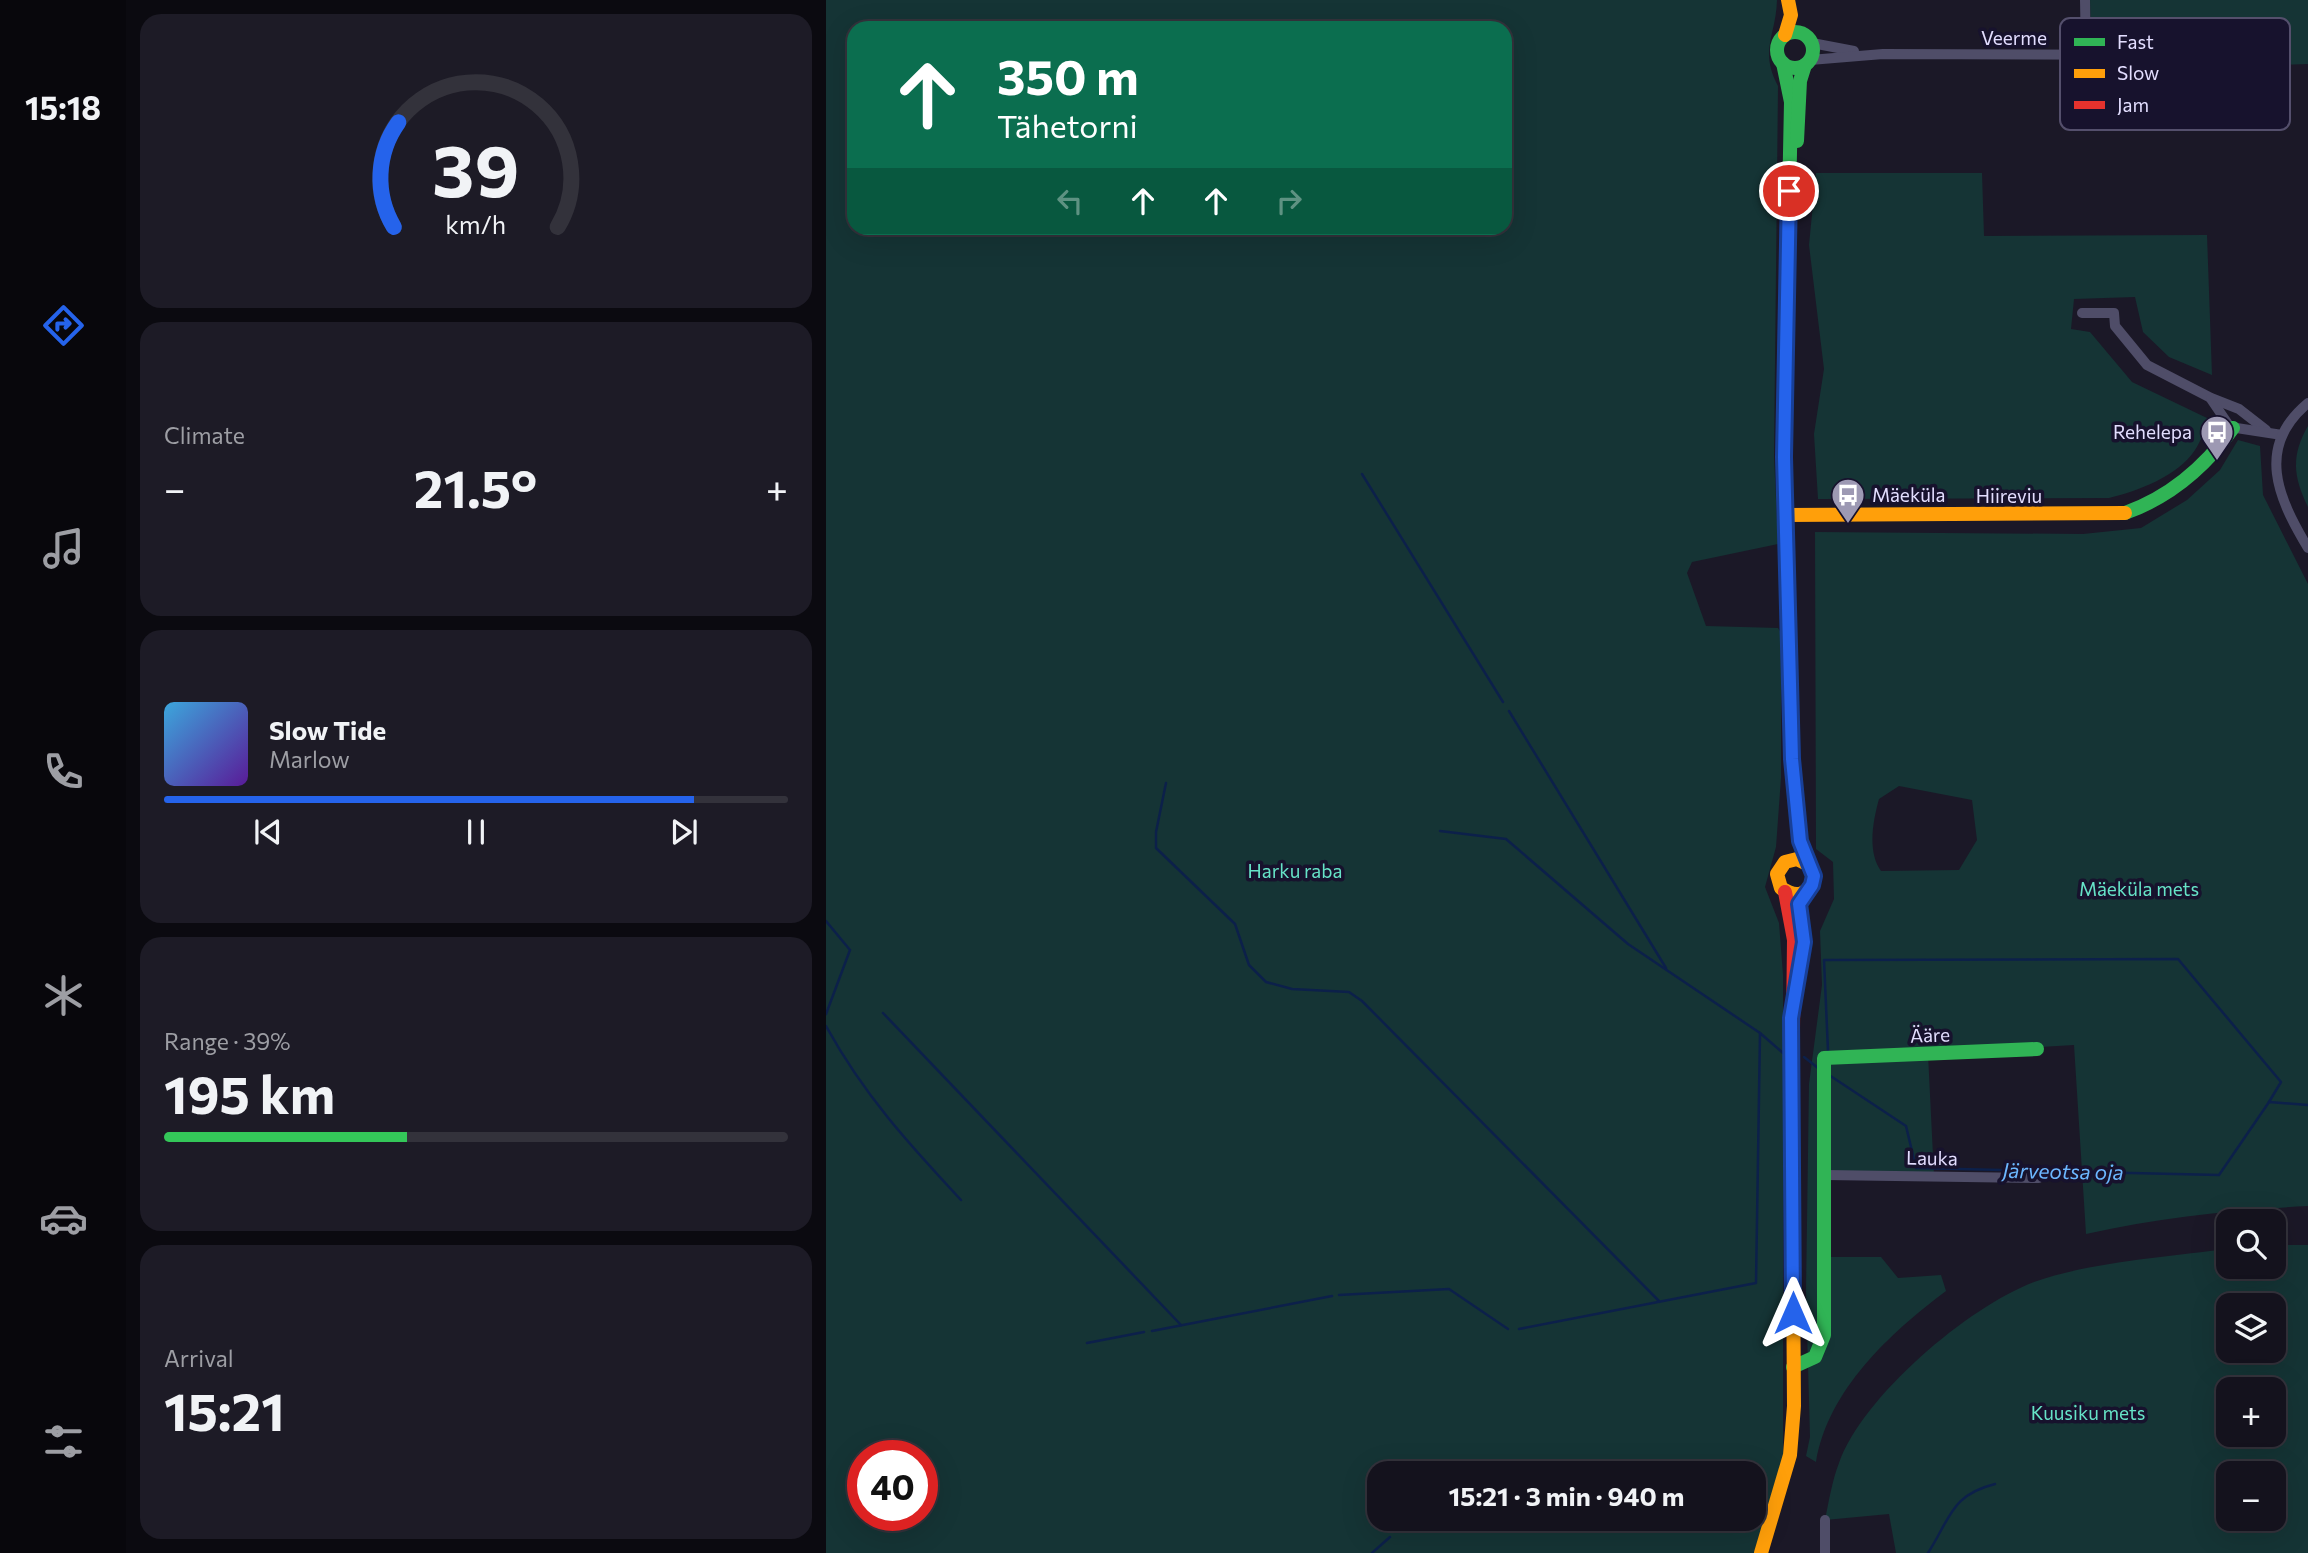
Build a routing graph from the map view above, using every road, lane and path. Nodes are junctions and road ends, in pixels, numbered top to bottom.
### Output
1 (1788, 0) edge
2 (1798, 0) edge
3 (2085, 0) edge
4 (2085, 18) edge
5 (1785, 35) junction
6 (1809, 39) junction
7 (1883, 54) junction
8 (2060, 55) edge
9 (1783, 63) junction
10 (1808, 63) junction
11 (1790, 180) junction
12 (2082, 313) dead end
13 (2211, 398) junction
14 (2308, 403) edge
15 (2239, 411) junction
16 (2230, 423) junction
17 (2266, 430) junction
18 (2282, 435) junction
19 (1786, 514) junction
20 (2308, 548) edge
21 (1792, 759) junction
22 (1785, 862) junction
23 (1808, 865) junction
24 (1785, 892) junction
25 (1805, 893) junction
26 (1791, 1018) junction
27 (2037, 1049) dead end
28 (1825, 1175) junction
29 (2039, 1178) dead end
30 (1793, 1367) junction
31 (1825, 1520) dead end
32 (1761, 1553) edge
33 (1825, 1553) edge

1 - 5 street
2 - 6 street
3 - 4 street
5 - 6 street
5 - 9 street
6 - 7 street, Veerme
6 - 10 street
7 - 8 street, Veerme
7 - 10 street, Veerme
9 - 10 street
9 - 11 street
10 - 11 street
11 - 19 street
12 - 13 street
13 - 15 street
13 - 16 street
14 - 18 street
15 - 16 street
15 - 16 street
15 - 17 street
16 - 17 street
16 - 19 street, Hiireviu
17 - 18 street
18 - 20 street
19 - 21 street
21 - 22 street
21 - 23 street
22 - 23 street
22 - 24 street
23 - 25 street
24 - 25 street
24 - 26 street
25 - 26 street
26 - 30 street
27 - 28 street, Ääre
28 - 29 street, Lauka
28 - 30 street
30 - 32 street
31 - 33 street

